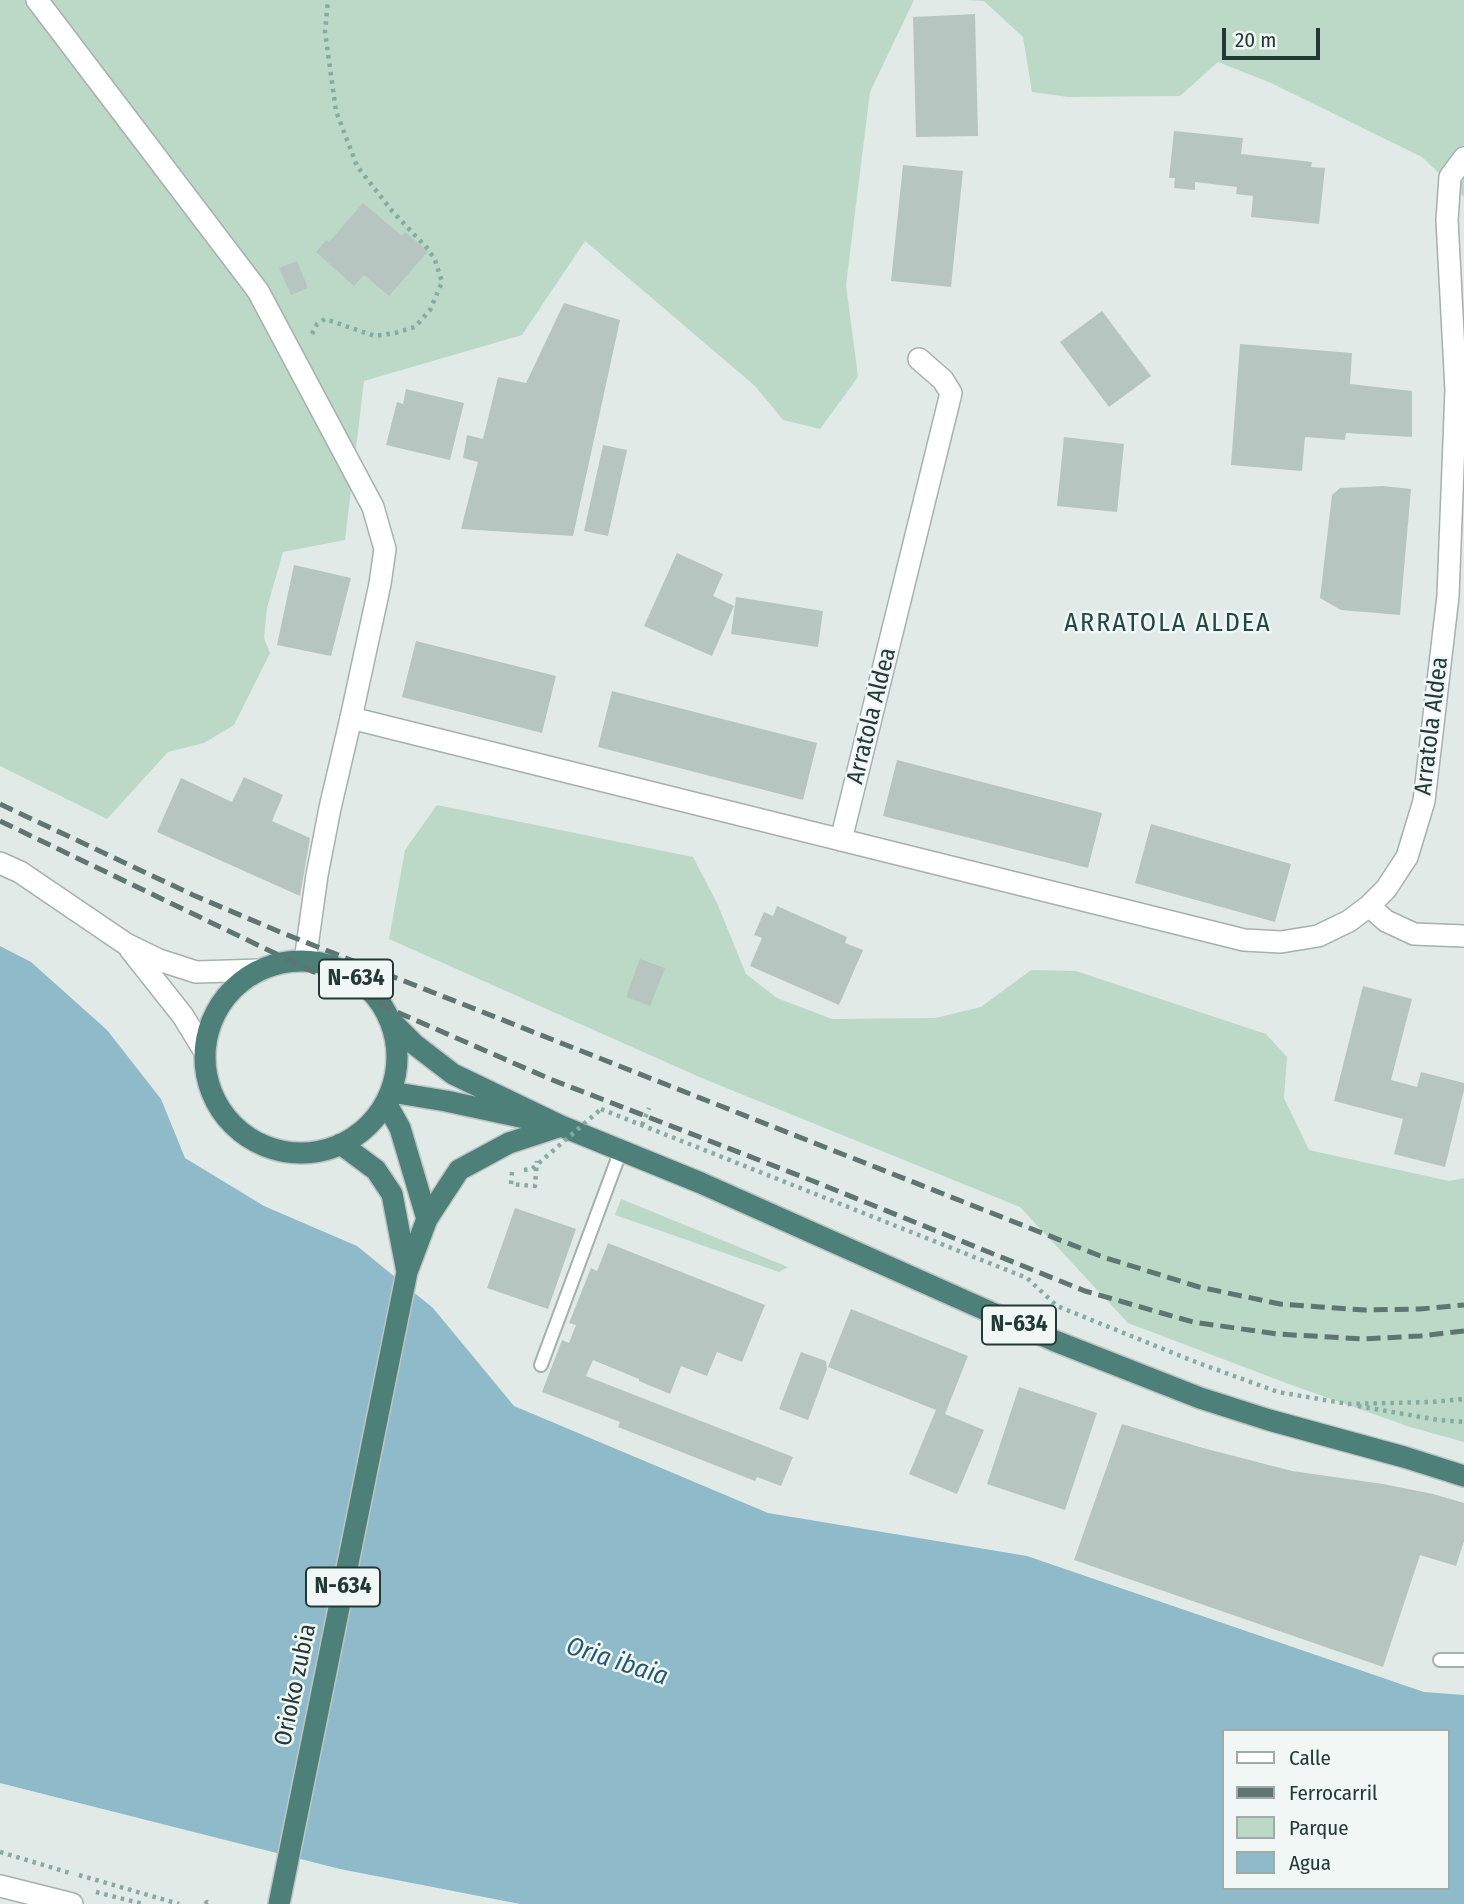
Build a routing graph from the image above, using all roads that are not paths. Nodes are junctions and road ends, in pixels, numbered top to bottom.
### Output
1 (37, 0) edge
2 (1464, 158) edge
3 (919, 359) dead end
4 (1460, 389) edge
5 (351, 718) junction
6 (841, 840) junction
7 (0, 863) edge
8 (1369, 906) junction
9 (1464, 936) edge
10 (126, 944) junction
11 (306, 961) junction
12 (261, 970) junction
13 (390, 1020) junction
14 (205, 1052) junction
15 (388, 1098) junction
16 (561, 1126) junction
17 (341, 1144) junction
18 (621, 1150) junction
19 (428, 1219) junction
20 (407, 1272) junction
21 (541, 1365) dead end
22 (1464, 1476) edge
23 (1440, 1660) dead end
24 (1464, 1660) edge
25 (0, 1886) edge
26 (279, 1903) edge
27 (72, 1904) edge

1 - 5 street
2 - 4 street, Arratola Aldea
3 - 6 street, Arratola Aldea
4 - 8 street, Arratola Aldea
5 - 6 street, Arratola Aldea
5 - 11 street
6 - 8 street, Arratola Aldea
7 - 10 street
8 - 9 street
10 - 12 street
10 - 14 street
11 - 12 highway, N-634
11 - 13 highway, N-634
12 - 14 highway, N-634
13 - 15 highway, N-634
13 - 16 highway, N-634
14 - 17 highway, N-634
15 - 16 highway, N-634
15 - 17 highway, N-634
15 - 19 highway
16 - 18 highway, N-634
16 - 19 highway, N-634
17 - 20 highway, N-634
18 - 21 lane
18 - 22 highway, N-634
19 - 20 highway, N-634
20 - 26 highway, Orioko zubia / N-634
23 - 24 lane
25 - 27 street

